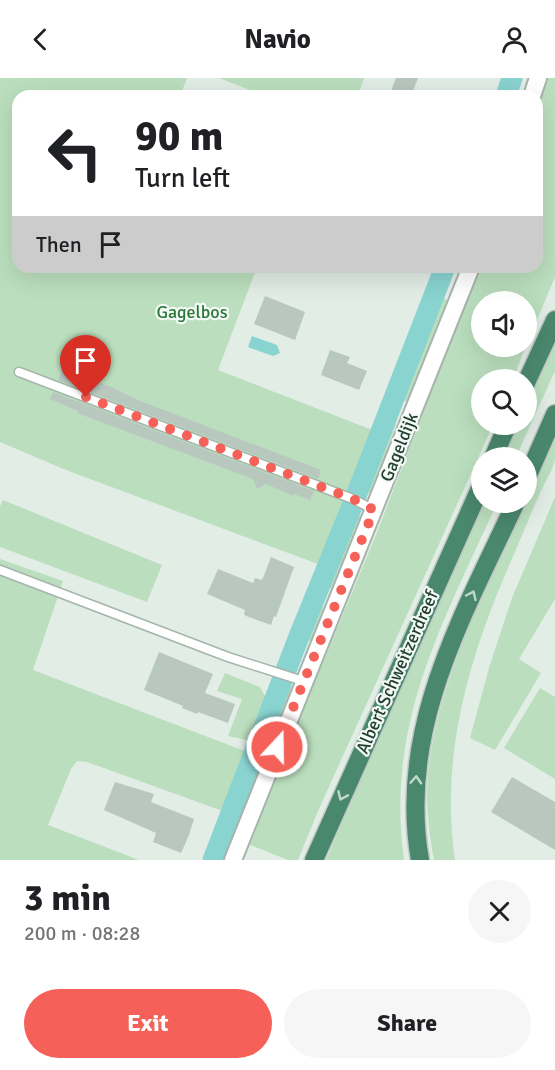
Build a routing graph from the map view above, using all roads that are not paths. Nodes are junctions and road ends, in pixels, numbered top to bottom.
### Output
1 (469, 273) edge
2 (555, 320) edge
3 (532, 369) edge
4 (19, 372) dead end
5 (555, 414) edge
6 (537, 455) edge
7 (471, 509) edge
8 (374, 510) junction
9 (511, 513) edge
10 (0, 570) edge
11 (303, 681) junction
12 (233, 860) edge
13 (314, 860) edge
14 (420, 860) edge

1 - 8 street, Gageldijk
2 - 3 highway
4 - 8 lane
5 - 6 highway
7 -> 13 highway, Albert Schweitzerdreef
8 - 11 street, Gageldijk
14 -> 9 highway, Albert Schweitzerdreef
10 - 11 lane
11 - 12 street, Gageldijk

